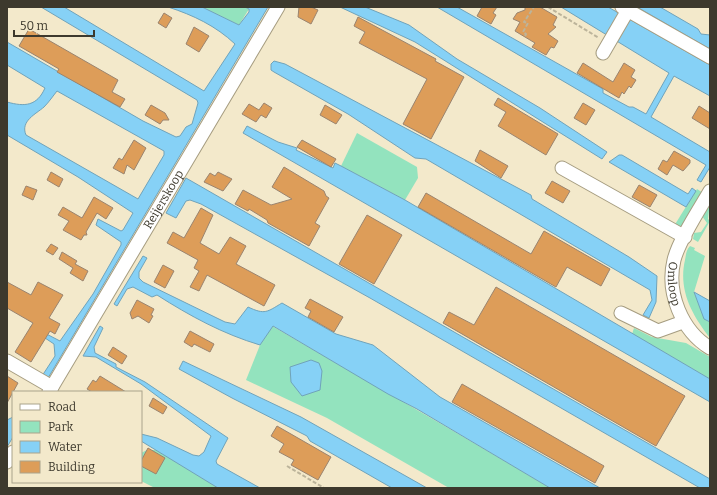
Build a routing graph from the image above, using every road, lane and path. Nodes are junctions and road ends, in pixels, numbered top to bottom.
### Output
1 (278, 7) edge
2 (534, 7) edge
3 (548, 7) edge
4 (625, 9) edge
5 (525, 36) dead end
6 (607, 45) joint
7 (710, 57) edge
8 (562, 168) dead end
9 (710, 191) edge
10 (685, 237) junction
11 (621, 313) dead end
12 (683, 322) junction
13 (710, 348) edge
14 (7, 360) edge
15 (46, 385) edge
16 (287, 466) dead end
17 (324, 488) edge

1 - 15 street, Reijerskoop
2 - 5 path
3 - 6 path
4 - 6 street
4 - 7 street
8 - 10 street
9 - 10 street, Omloop
10 - 12 street, Omloop
11 - 12 street
12 - 13 street, Omloop
14 - 15 street
16 - 17 path

